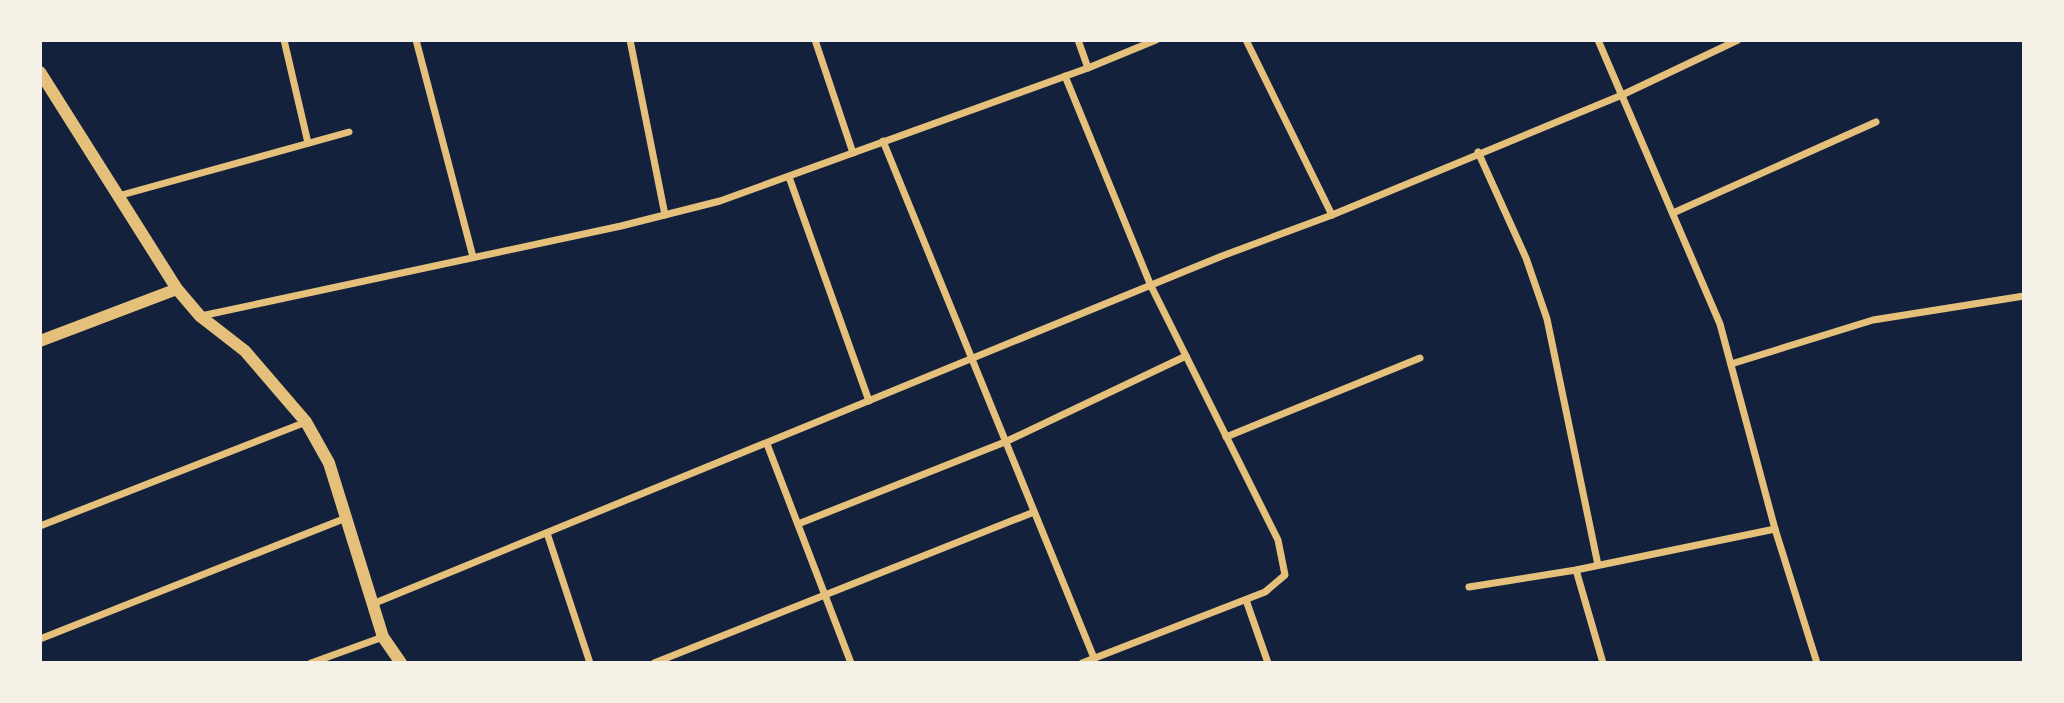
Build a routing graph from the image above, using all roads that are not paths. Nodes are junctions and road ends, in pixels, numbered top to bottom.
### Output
1 (284, 40) edge
2 (416, 40) edge
3 (630, 40) edge
4 (815, 40) edge
5 (1078, 40) edge
6 (1156, 40) edge
7 (1246, 40) edge
8 (1598, 40) edge
9 (1738, 40) edge
10 (1088, 68) junction
11 (40, 72) edge
12 (1065, 76) junction
13 (1622, 95) junction
14 (1877, 122) dead end
15 (349, 132) dead end
16 (883, 141) junction
17 (308, 143) junction
18 (1478, 152) junction
19 (853, 153) junction
20 (789, 177) junction
21 (118, 196) junction
22 (1673, 213) junction
23 (665, 215) junction
24 (1332, 215) junction
25 (473, 257) junction
26 (1151, 286) junction
27 (177, 289) junction
28 (2024, 296) edge
29 (200, 316) junction
30 (40, 341) edge
31 (1186, 356) junction
32 (1420, 358) dead end
33 (971, 359) junction
34 (1731, 365) junction
35 (869, 401) junction
36 (306, 422) junction
37 (1226, 437) junction
38 (1005, 442) junction
39 (767, 444) junction
40 (1034, 512) junction
41 (346, 518) junction
42 (798, 524) junction
43 (40, 526) edge
44 (1775, 529) junction
45 (547, 533) junction
46 (1598, 565) junction
47 (1576, 570) junction
48 (1469, 587) dead end
49 (824, 593) junction
50 (1246, 600) junction
51 (375, 603) junction
52 (383, 637) junction
53 (40, 639) edge
54 (1094, 658) junction
55 (311, 663) edge
56 (401, 663) edge
57 (590, 663) edge
58 (654, 663) edge
59 (851, 663) edge
60 (1082, 663) edge
61 (1268, 663) edge
62 (1603, 663) edge
63 (1816, 663) edge

1 - 17 street
2 - 25 street
3 - 23 street
4 - 19 street
5 - 10 street
6 - 10 street
7 - 24 street
8 - 13 street
9 - 13 street
10 - 12 street
11 - 21 street
12 - 16 street
12 - 26 street
13 - 18 street
13 - 22 street
14 - 22 street
15 - 17 street
16 - 19 street
16 - 33 street
17 - 21 street
18 - 24 street
18 - 46 street
19 - 20 street
20 - 23 street
20 - 35 street
21 - 27 street
22 - 34 street
23 - 25 street
24 - 26 street
25 - 29 street
26 - 31 street
26 - 33 street
27 - 29 street
27 - 30 street
28 - 34 street
29 - 36 street
31 - 37 street
31 - 38 street
32 - 37 street
33 - 35 street
33 - 38 street
34 - 44 street
35 - 39 street
36 - 41 street
36 - 43 street
37 - 50 street
38 - 40 street
38 - 42 street
39 - 42 street
39 - 45 street
40 - 49 street
40 - 54 street
41 - 51 street
41 - 53 street
42 - 49 street
44 - 46 street
44 - 63 street
45 - 51 street
45 - 57 street
46 - 47 street
47 - 48 street
47 - 62 street
49 - 58 street
49 - 59 street
50 - 54 street
50 - 61 street
51 - 52 street
52 - 55 street
52 - 56 street
54 - 60 street

